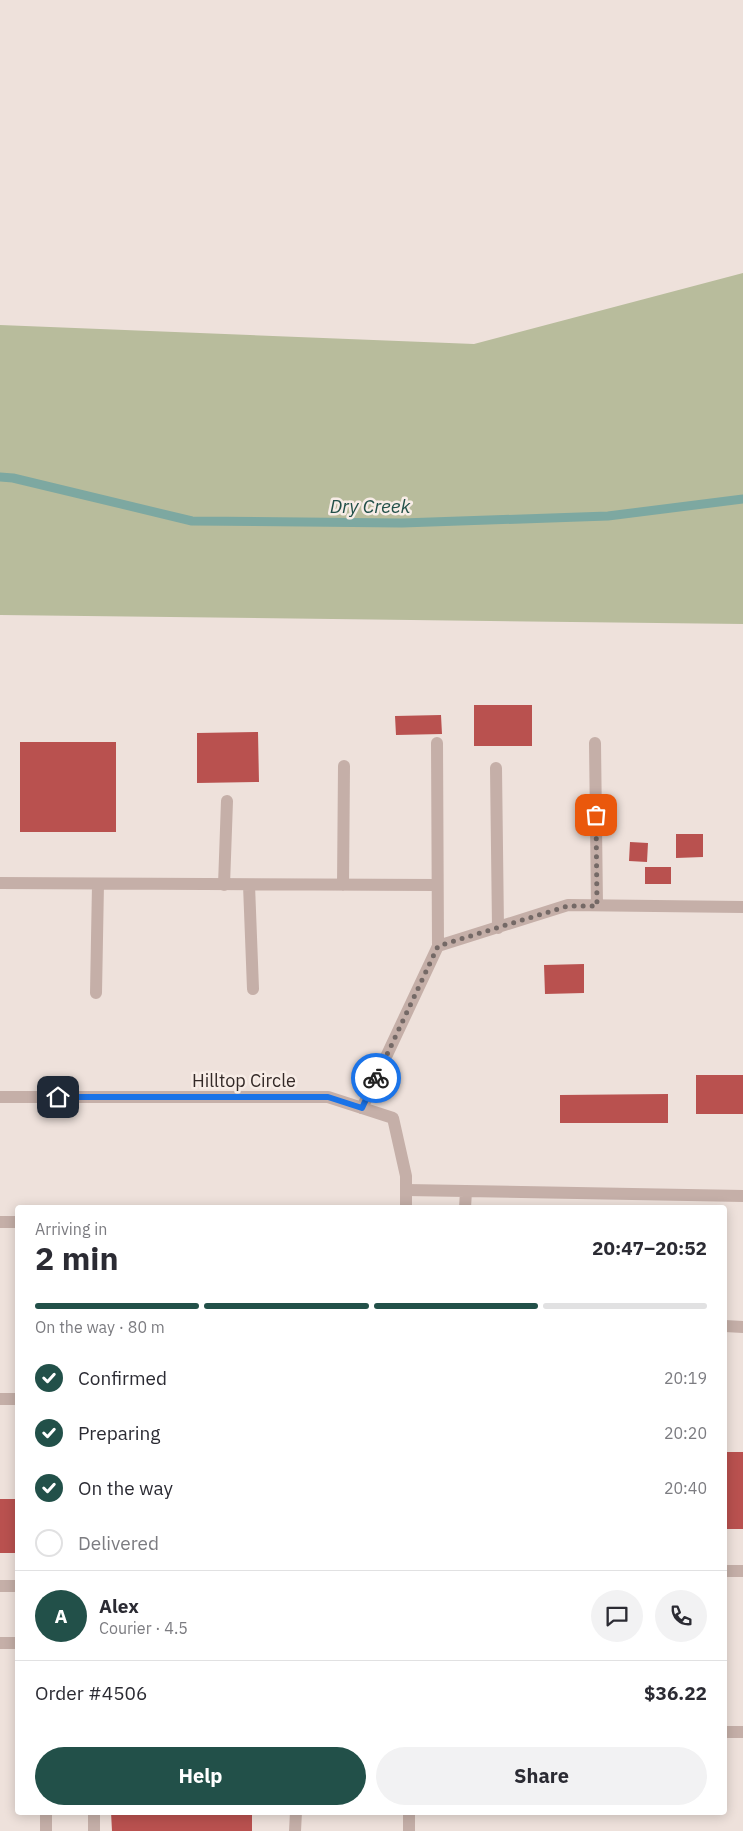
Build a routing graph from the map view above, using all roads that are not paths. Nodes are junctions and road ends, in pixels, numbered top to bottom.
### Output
1 (437, 743) dead end
2 (596, 743) dead end
3 (344, 766) dead end
4 (496, 768) dead end
5 (227, 801) dead end
6 (0, 883) edge
7 (98, 884) junction
8 (224, 885) junction
9 (249, 885) junction
10 (342, 885) junction
11 (437, 885) junction
12 (597, 906) junction
13 (743, 907) edge
14 (498, 928) junction
15 (438, 946) junction
16 (253, 989) dead end
17 (96, 993) dead end
18 (0, 1097) edge
19 (362, 1108) junction
20 (406, 1190) junction
21 (466, 1192) junction
22 (743, 1196) edge
23 (406, 1205) edge
24 (465, 1205) edge
25 (0, 1222) edge
26 (15, 1222) edge
27 (727, 1326) edge
28 (743, 1326) edge
29 (0, 1399) edge
30 (15, 1399) edge
31 (727, 1571) edge
32 (743, 1571) edge
33 (0, 1586) edge
34 (15, 1586) edge
35 (0, 1643) edge
36 (15, 1643) edge
37 (727, 1732) edge
38 (743, 1732) edge
39 (46, 1815) edge
40 (94, 1815) edge
41 (296, 1815) edge
42 (409, 1815) edge
43 (46, 1831) edge
44 (94, 1831) edge
45 (296, 1831) edge
46 (409, 1831) edge

1 - 11 street
2 - 12 street
3 - 10 street
4 - 14 street
5 - 8 street
6 - 7 street
7 - 8 street
7 - 17 street
8 - 9 street
9 - 10 street
9 - 16 street
10 - 11 street
11 - 15 street
12 - 13 street
12 - 14 street
14 - 15 street
15 - 19 street
18 - 19 street, Hilltop Circle
19 - 20 street, Hilltop Circle
20 - 21 street
20 - 23 street, Hilltop Circle
21 - 22 street
21 - 24 street
25 - 26 street
27 - 28 street
29 - 30 street
31 - 32 street
33 - 34 street
35 - 36 street
37 - 38 street
39 - 43 street
40 - 44 street
41 - 45 street
42 - 46 street

